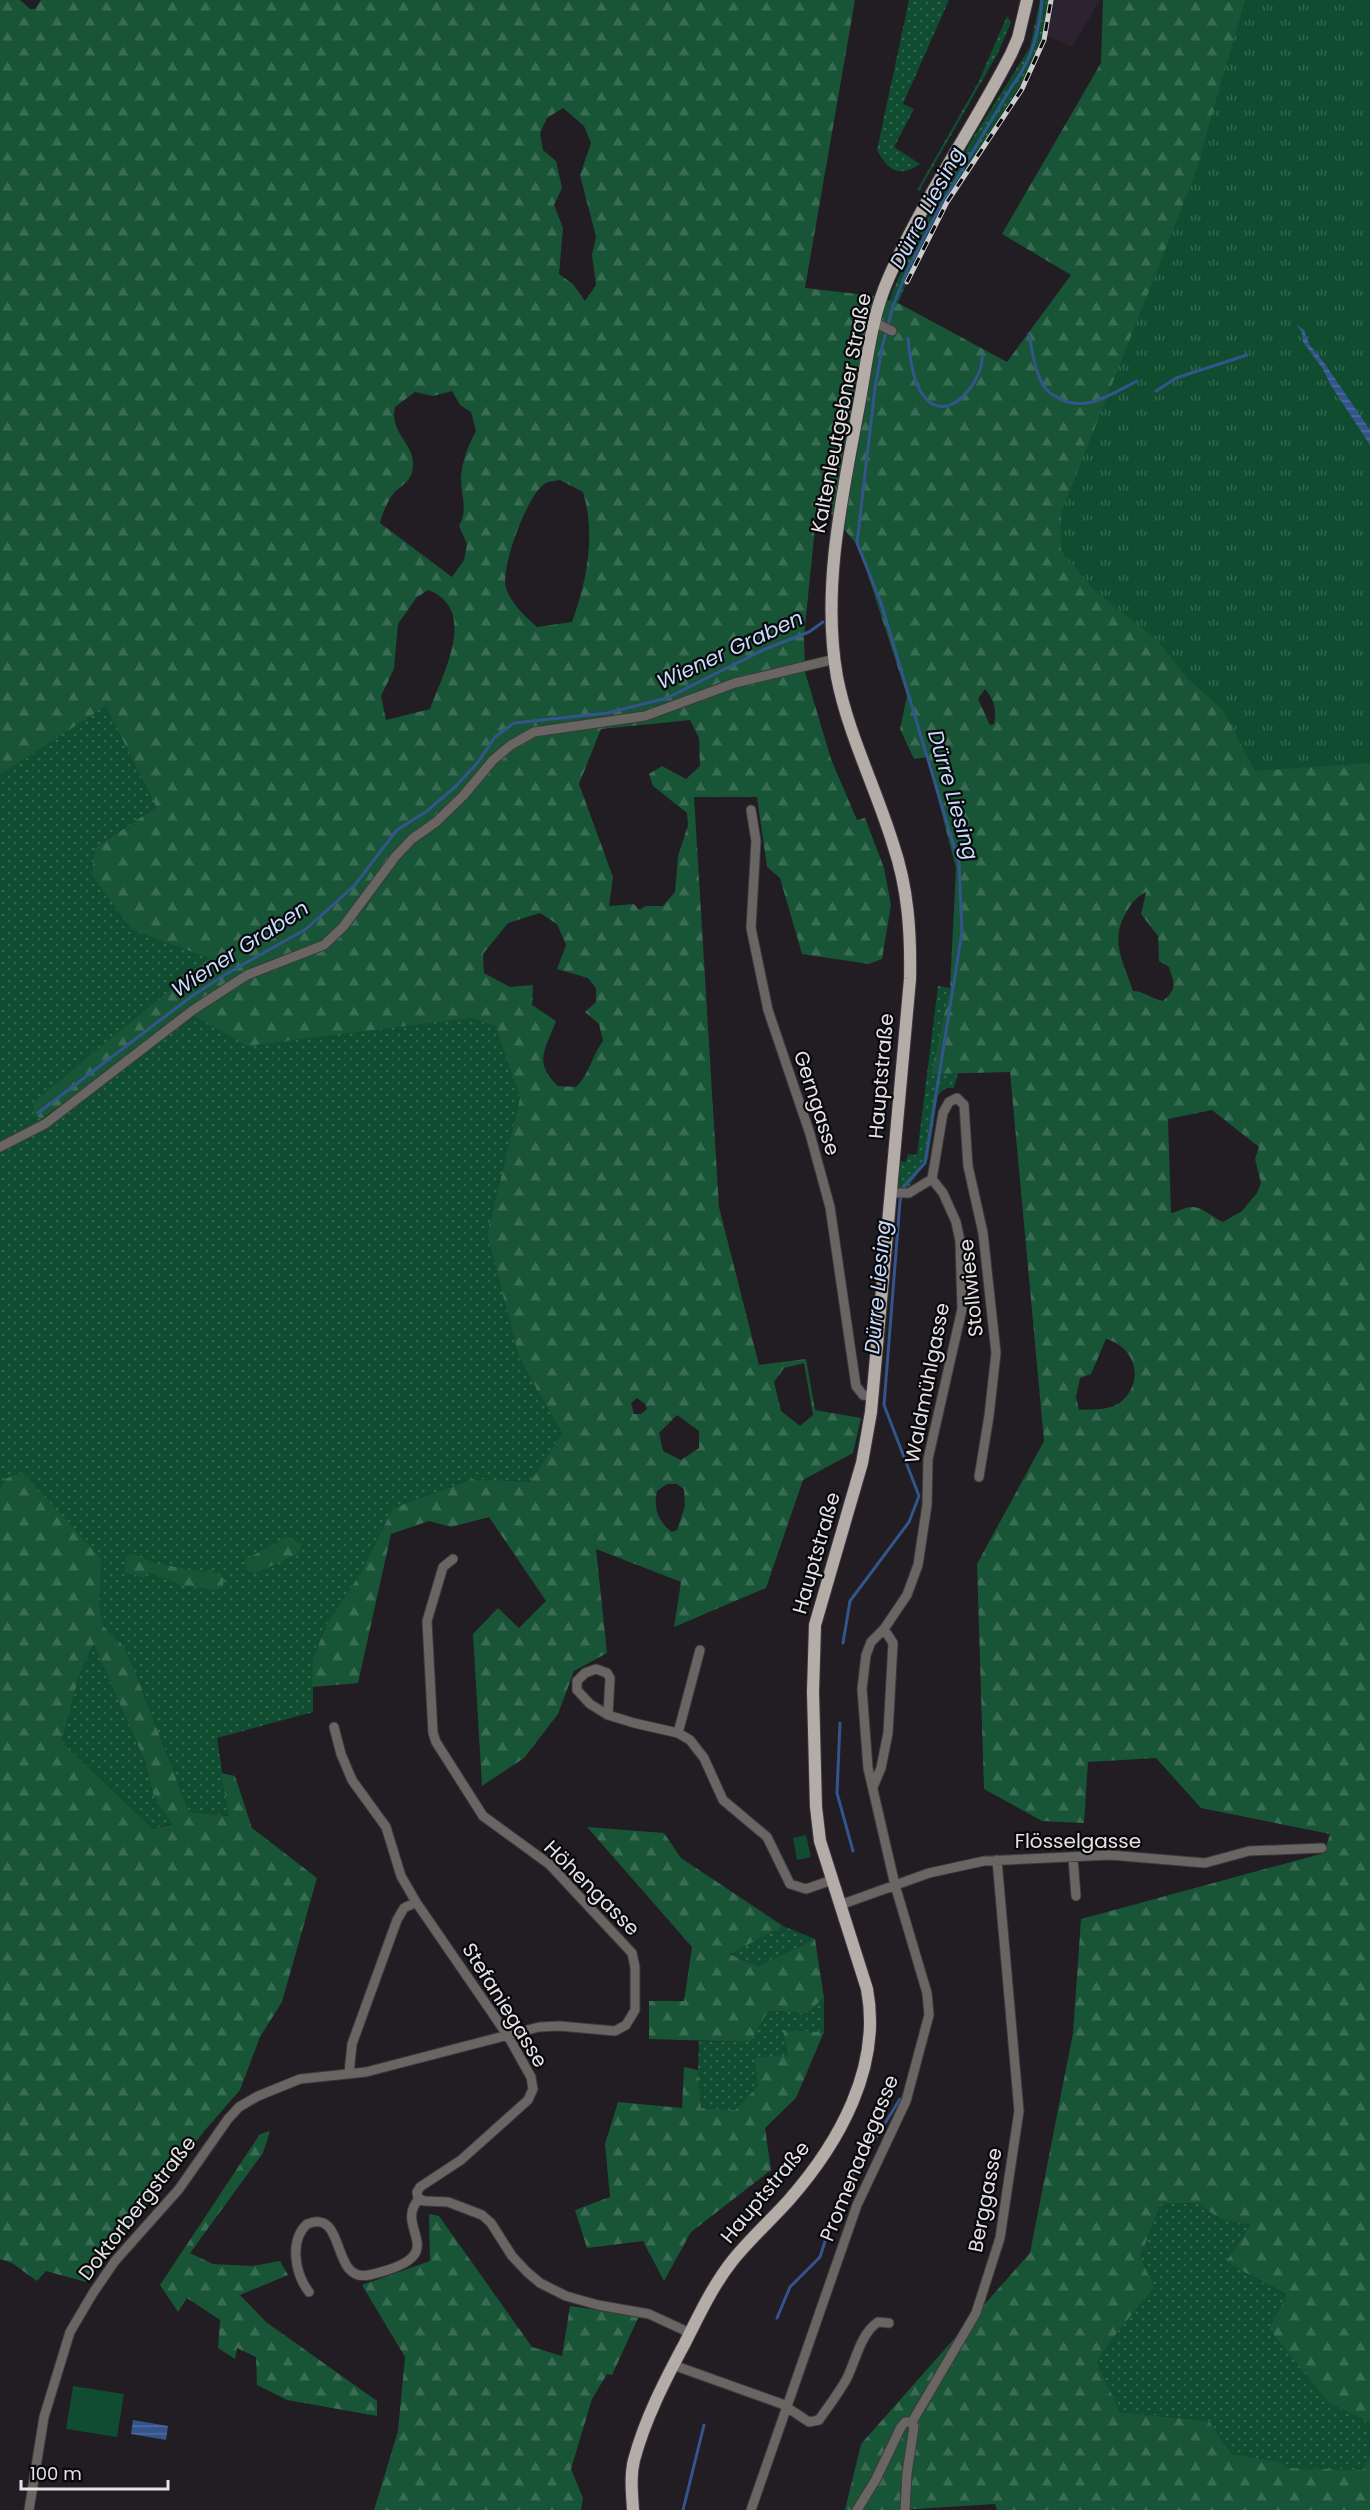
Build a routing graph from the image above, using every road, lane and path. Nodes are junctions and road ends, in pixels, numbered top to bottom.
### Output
1 (1027, 0) edge
2 (878, 324) junction
3 (892, 331) dead end
4 (833, 617) joint
5 (835, 659) junction
6 (751, 810) dead end
7 (0, 1147) edge
8 (932, 1179) junction
9 (893, 1193) junction
10 (873, 1397) junction
11 (979, 1477) dead end
12 (453, 1559) dead end
13 (884, 1629) junction
14 (700, 1650) dead end
15 (608, 1715) junction
16 (334, 1727) dead end
17 (678, 1733) junction
18 (873, 1787) junction
19 (1322, 1848) dead end
20 (1074, 1858) junction
21 (997, 1860) junction
22 (832, 1880) junction
23 (895, 1885) junction
24 (1076, 1896) dead end
25 (416, 1902) junction
26 (840, 1905) junction
27 (508, 2036) junction
28 (349, 2074) junction
29 (239, 2107) joint
30 (419, 2199) junction
31 (309, 2292) dead end
32 (889, 2323) dead end
33 (690, 2333) junction
34 (673, 2365) junction
35 (787, 2407) junction
36 (912, 2422) junction
37 (28, 2510) edge
38 (633, 2510) edge
39 (751, 2510) edge
40 (857, 2510) edge
41 (905, 2510) edge

1 - 2 main road, Kaltenleutgebner Straße
2 - 3 street
2 - 4 main road, Kaltenleutgebner Straße
4 - 5 main road, Hauptstraße
5 - 7 street
5 - 9 main road, Hauptstraße
6 - 10 street, Gerngasse
8 - 9 street
8 - 11 street, Stollwiese
8 - 13 street, Waldmühlgasse
9 - 10 main road, Hauptstraße
10 - 22 main road, Hauptstraße
12 - 27 street, Höhengasse
13 - 18 street
13 - 18 street, Waldmühlgasse
14 - 17 street
15 - 15 street
15 - 17 street
16 - 25 street, Stefaniegasse
17 - 22 street
18 - 23 street, Promenadegasse
19 - 20 street, Flösselgasse
20 - 21 street, Flösselgasse
20 - 24 street
21 - 23 street, Flösselgasse
21 - 36 street, Berggasse
22 - 26 main road, Hauptstraße
23 - 26 street, Flösselgasse
23 - 35 street, Promenadegasse
25 - 27 street, Stefaniegasse
25 - 28 street
26 - 33 main road, Hauptstraße
27 - 28 street, Höhengasse
27 - 30 street, Stefaniegasse
28 - 29 street, Höhengasse
29 - 37 street, Doktorbergstraße
30 - 31 street
30 - 33 street
32 - 35 street
33 - 34 main road, Hauptstraße
34 - 35 street
34 - 38 main road, Hauptstraße
35 - 39 street, Promenadegasse
36 - 40 street, Berggasse
36 - 41 street

